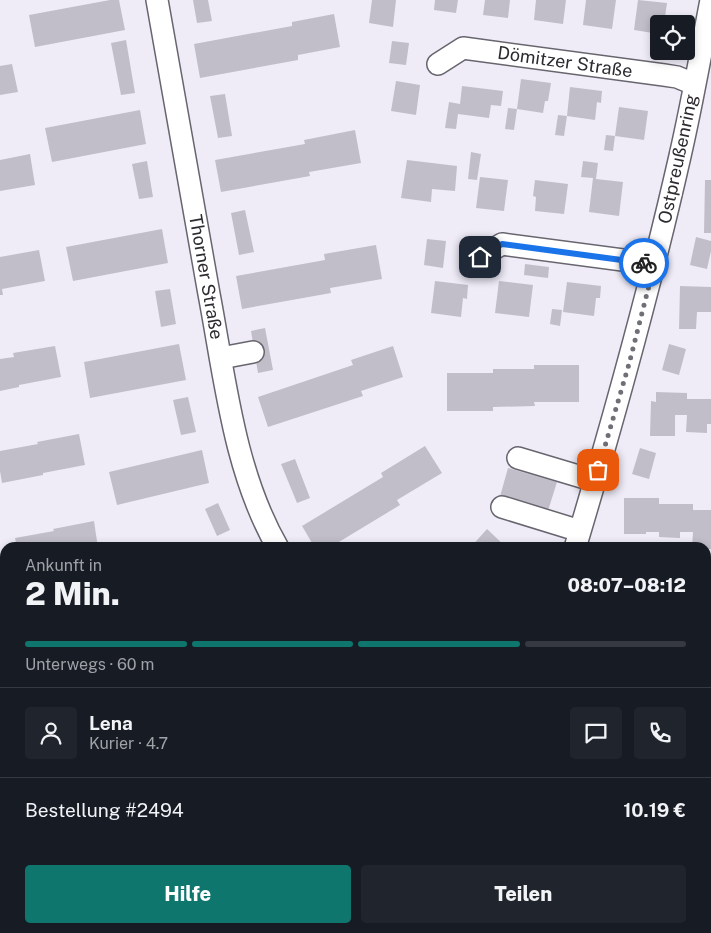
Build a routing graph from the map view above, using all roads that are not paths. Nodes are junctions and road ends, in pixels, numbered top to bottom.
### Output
1 (157, 0) edge
2 (711, 0) edge
3 (438, 64) dead end
4 (694, 84) junction
5 (480, 257) dead end
6 (654, 266) junction
7 (253, 352) dead end
8 (221, 358) junction
9 (518, 458) dead end
10 (595, 481) junction
11 (502, 507) dead end
12 (578, 539) edge
13 (275, 542) edge

1 - 8 street, Thorner Straße
2 - 4 street, Ostpreußenring
3 - 4 street, Dömitzer Straße
4 - 6 street, Ostpreußenring
5 - 6 street
6 - 10 street, Ostpreußenring
7 - 8 street
8 - 13 street, Thorner Straße
9 - 10 street
10 - 12 street, Ostpreußenring
11 - 12 street

